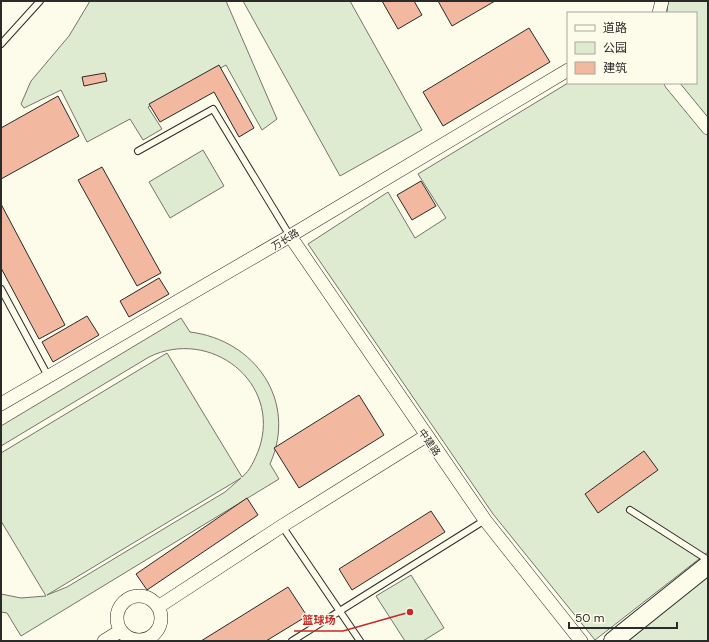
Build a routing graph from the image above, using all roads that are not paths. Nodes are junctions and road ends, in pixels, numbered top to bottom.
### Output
1 (40, 1) edge
2 (662, 1) edge
3 (659, 12) edge
4 (1, 44) edge
5 (567, 71) edge
6 (672, 84) edge
7 (708, 128) edge
8 (138, 151) dead end
9 (290, 236) junction
10 (1, 289) edge
11 (48, 376) junction
12 (1, 404) edge
13 (426, 436) junction
14 (630, 510) dead end
15 (485, 520) junction
16 (282, 526) junction
17 (708, 560) edge
18 (708, 565) edge
19 (158, 607) junction
20 (338, 612) junction
21 (120, 631) junction
22 (153, 639) edge
23 (104, 641) edge
24 (292, 641) edge
25 (360, 641) edge
26 (581, 641) edge
27 (613, 641) edge

1 - 4 lane
2 - 3 street
5 - 9 street, 万长路
6 - 7 street
8 - 9 lane
9 - 11 street, 万长路
9 - 13 street, 中建路
10 - 11 lane
11 - 12 street, 万长路
13 - 15 street, 中建路
13 - 16 street
14 - 17 lane
15 - 20 lane
15 - 26 street, 中建路
16 - 19 street
16 - 20 lane
18 - 27 main road
19 - 21 street
19 - 22 street
20 - 24 lane
20 - 25 lane
21 - 22 street
21 - 23 street

